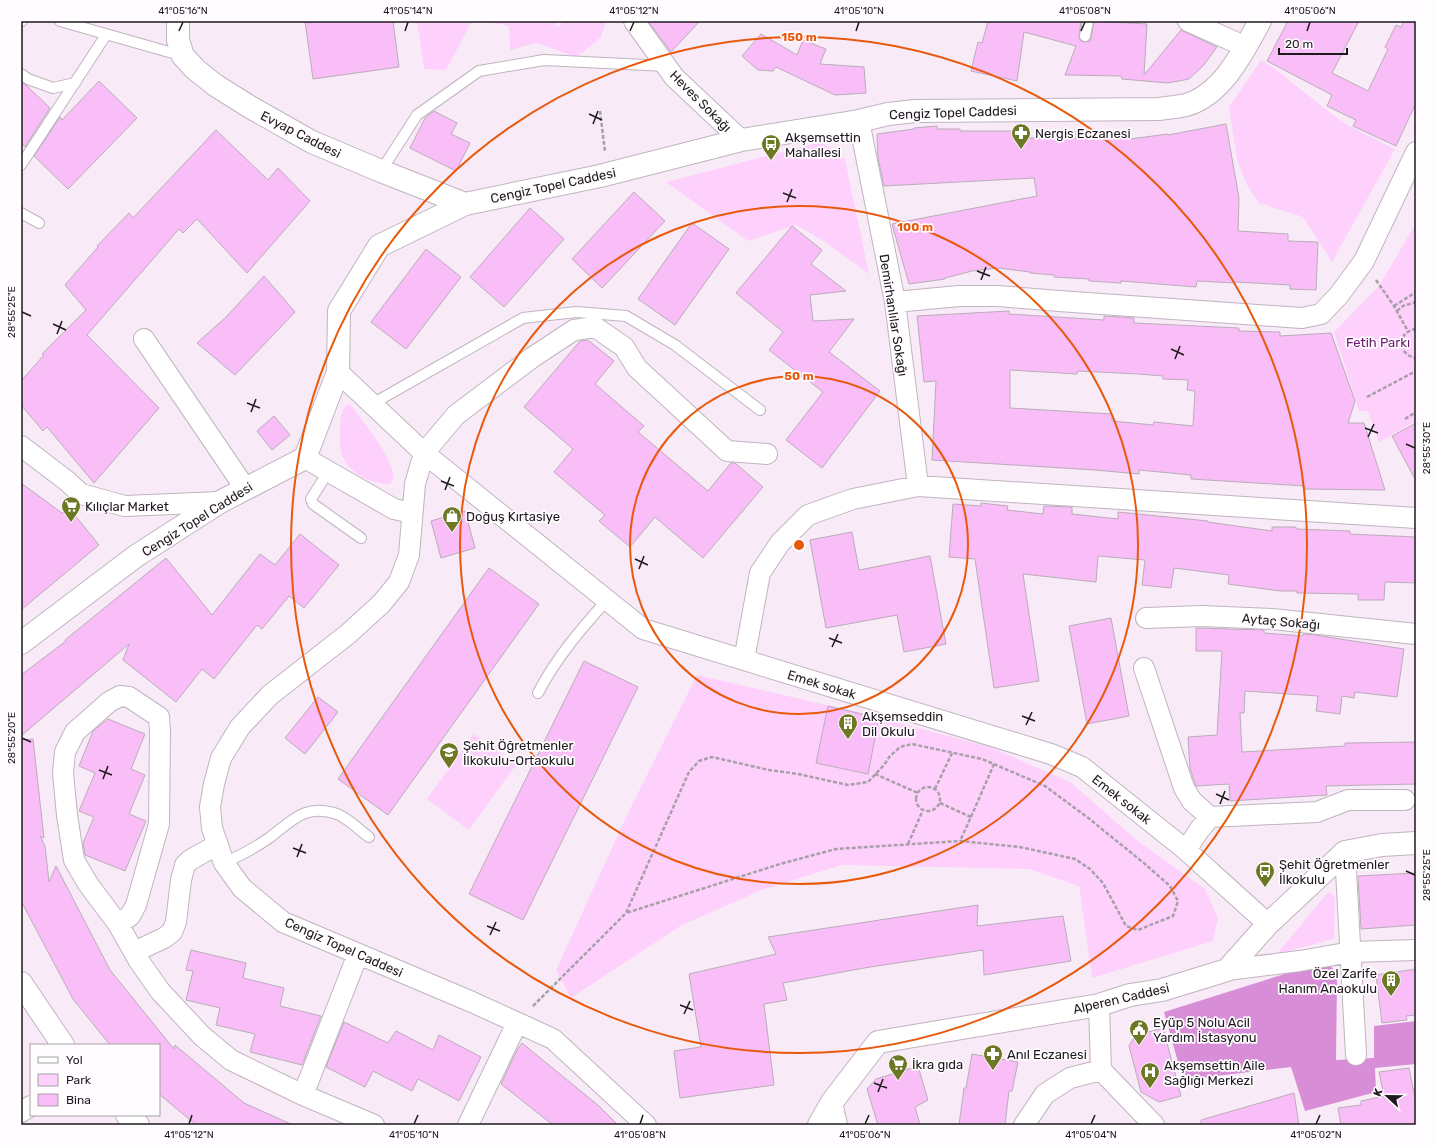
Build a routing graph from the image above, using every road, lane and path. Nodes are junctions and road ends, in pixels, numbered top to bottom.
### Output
1 (60, 21) edge
2 (178, 21) edge
3 (634, 21) edge
4 (1088, 21) edge
5 (1188, 21) edge
6 (1260, 21) edge
7 (106, 35) junction
8 (1085, 36) dead end
9 (1246, 47) junction
10 (183, 56) junction
11 (666, 66) junction
12 (21, 74) edge
13 (75, 83) junction
14 (600, 111) dead end
15 (859, 121) junction
16 (741, 140) junction
17 (1416, 152) edge
18 (21, 165) edge
19 (381, 171) junction
20 (608, 174) junction
21 (465, 204) junction
22 (21, 213) edge
23 (39, 223) dead end
24 (1364, 262) junction
25 (1416, 292) edge
26 (895, 302) junction
27 (1416, 302) edge
28 (1394, 306) junction
29 (1397, 311) junction
30 (1416, 329) edge
31 (1408, 331) junction
32 (144, 339) dead end
33 (1416, 358) edge
34 (1416, 371) edge
35 (338, 372) junction
36 (1367, 397) dead end
37 (372, 404) junction
38 (760, 410) dead end
39 (1416, 412) edge
40 (1405, 419) dead end
41 (21, 446) edge
42 (424, 453) junction
43 (767, 454) dead end
44 (305, 458) junction
45 (328, 472) junction
46 (918, 486) junction
47 (245, 488) junction
48 (220, 502) junction
49 (412, 513) junction
50 (1416, 518) edge
51 (361, 538) dead end
52 (607, 600) junction
53 (1146, 618) dead end
54 (1416, 634) edge
55 (21, 643) edge
56 (744, 660) junction
57 (1144, 668) dead end
58 (538, 693) dead end
59 (952, 753) junction
60 (994, 764) junction
61 (875, 774) junction
62 (935, 789) junction
63 (918, 793) junction
64 (1405, 800) dead end
65 (940, 803) junction
66 (923, 810) junction
67 (971, 817) junction
68 (1210, 817) junction
69 (369, 837) dead end
70 (960, 841) junction
71 (1416, 843) edge
72 (908, 844) junction
73 (1186, 850) junction
74 (1345, 852) junction
75 (221, 854) junction
76 (626, 913) junction
77 (118, 924) junction
78 (1268, 924) junction
79 (1416, 950) edge
80 (134, 952) junction
81 (1351, 952) junction
82 (358, 954) junction
83 (1227, 970) junction
84 (21, 983) edge
85 (1099, 1005) junction
86 (517, 1023) junction
87 (62, 1044) edge
88 (1356, 1055) dead end
89 (1101, 1070) junction
90 (303, 1095) junction
91 (832, 1102) junction
92 (30, 1107) edge
93 (21, 1112) edge
94 (128, 1116) edge
95 (138, 1125) edge
96 (374, 1125) edge
97 (468, 1125) edge
98 (646, 1125) edge
99 (819, 1125) edge
100 (837, 1125) edge
101 (1024, 1125) edge
102 (1154, 1125) edge

1 - 7 lane
2 - 10 street, Evyap Caddesi
3 - 11 street, Heves Sokağı
4 - 8 lane
5 - 9 street
6 - 9 street, Cengiz Topel Caddesi
7 - 10 lane
7 - 13 lane
9 - 15 street, Cengiz Topel Caddesi
10 - 19 street, Evyap Caddesi
11 - 16 street, Heves Sokağı
11 - 19 lane
12 - 13 lane
13 - 18 lane
14 - 20 path
15 - 16 street, Cengiz Topel Caddesi
15 - 26 street, Demirhanlılar Sokağı
16 - 20 street, Cengiz Topel Caddesi
17 - 24 street
19 - 21 street, Evyap Caddesi
20 - 21 street, Cengiz Topel Caddesi
21 - 35 street, Cengiz Topel Caddesi
22 - 23 lane
24 - 26 street
24 - 28 path
25 - 28 path
26 - 46 street, Demirhanlılar Sokağı
27 - 29 path
28 - 29 path
29 - 31 path
30 - 31 path
31 - 33 path
32 - 47 street
34 - 36 path
35 - 37 street, Emek sokak
35 - 44 street, Cengiz Topel Caddesi
37 - 38 lane
37 - 42 street, Emek sokak
39 - 40 path
41 - 48 street
42 - 43 street
42 - 49 street, Cengiz Topel Caddesi
42 - 52 street, Emek sokak
44 - 45 street
44 - 47 street, Cengiz Topel Caddesi
45 - 49 street
45 - 51 lane
46 - 50 street
46 - 56 street
47 - 48 street, Cengiz Topel Caddesi
48 - 55 street, Cengiz Topel Caddesi
49 - 75 street, Cengiz Topel Caddesi
52 - 56 street, Emek sokak
52 - 58 lane
53 - 54 street, Aytaç Sokağı
56 - 73 street, Emek sokak
57 - 68 street
59 - 60 path
59 - 61 path
59 - 62 path
60 - 67 path
60 - 70 path
61 - 63 path
61 - 76 path
62 - 63 path
62 - 65 path
63 - 66 path
64 - 68 street
65 - 66 path
65 - 67 path
66 - 72 path
67 - 70 path
68 - 73 street
69 - 75 lane
70 - 72 path
71 - 74 street
72 - 76 path
73 - 78 street, Emek sokak
74 - 78 street
74 - 81 street
75 - 80 street
75 - 82 street, Cengiz Topel Caddesi
76 - 86 path
77 - 77 street
77 - 80 street
78 - 83 street
79 - 81 street
80 - 90 street
81 - 83 street
81 - 88 street
82 - 86 street, Cengiz Topel Caddesi
82 - 90 street
83 - 85 street, Alperen Caddesi
84 - 87 street
85 - 89 street
85 - 91 street, Alperen Caddesi
86 - 97 street
86 - 98 street, Cengiz Topel Caddesi
89 - 101 street
89 - 102 street
90 - 96 street
91 - 99 street, Alperen Caddesi
91 - 100 street
92 - 93 street
94 - 95 street

